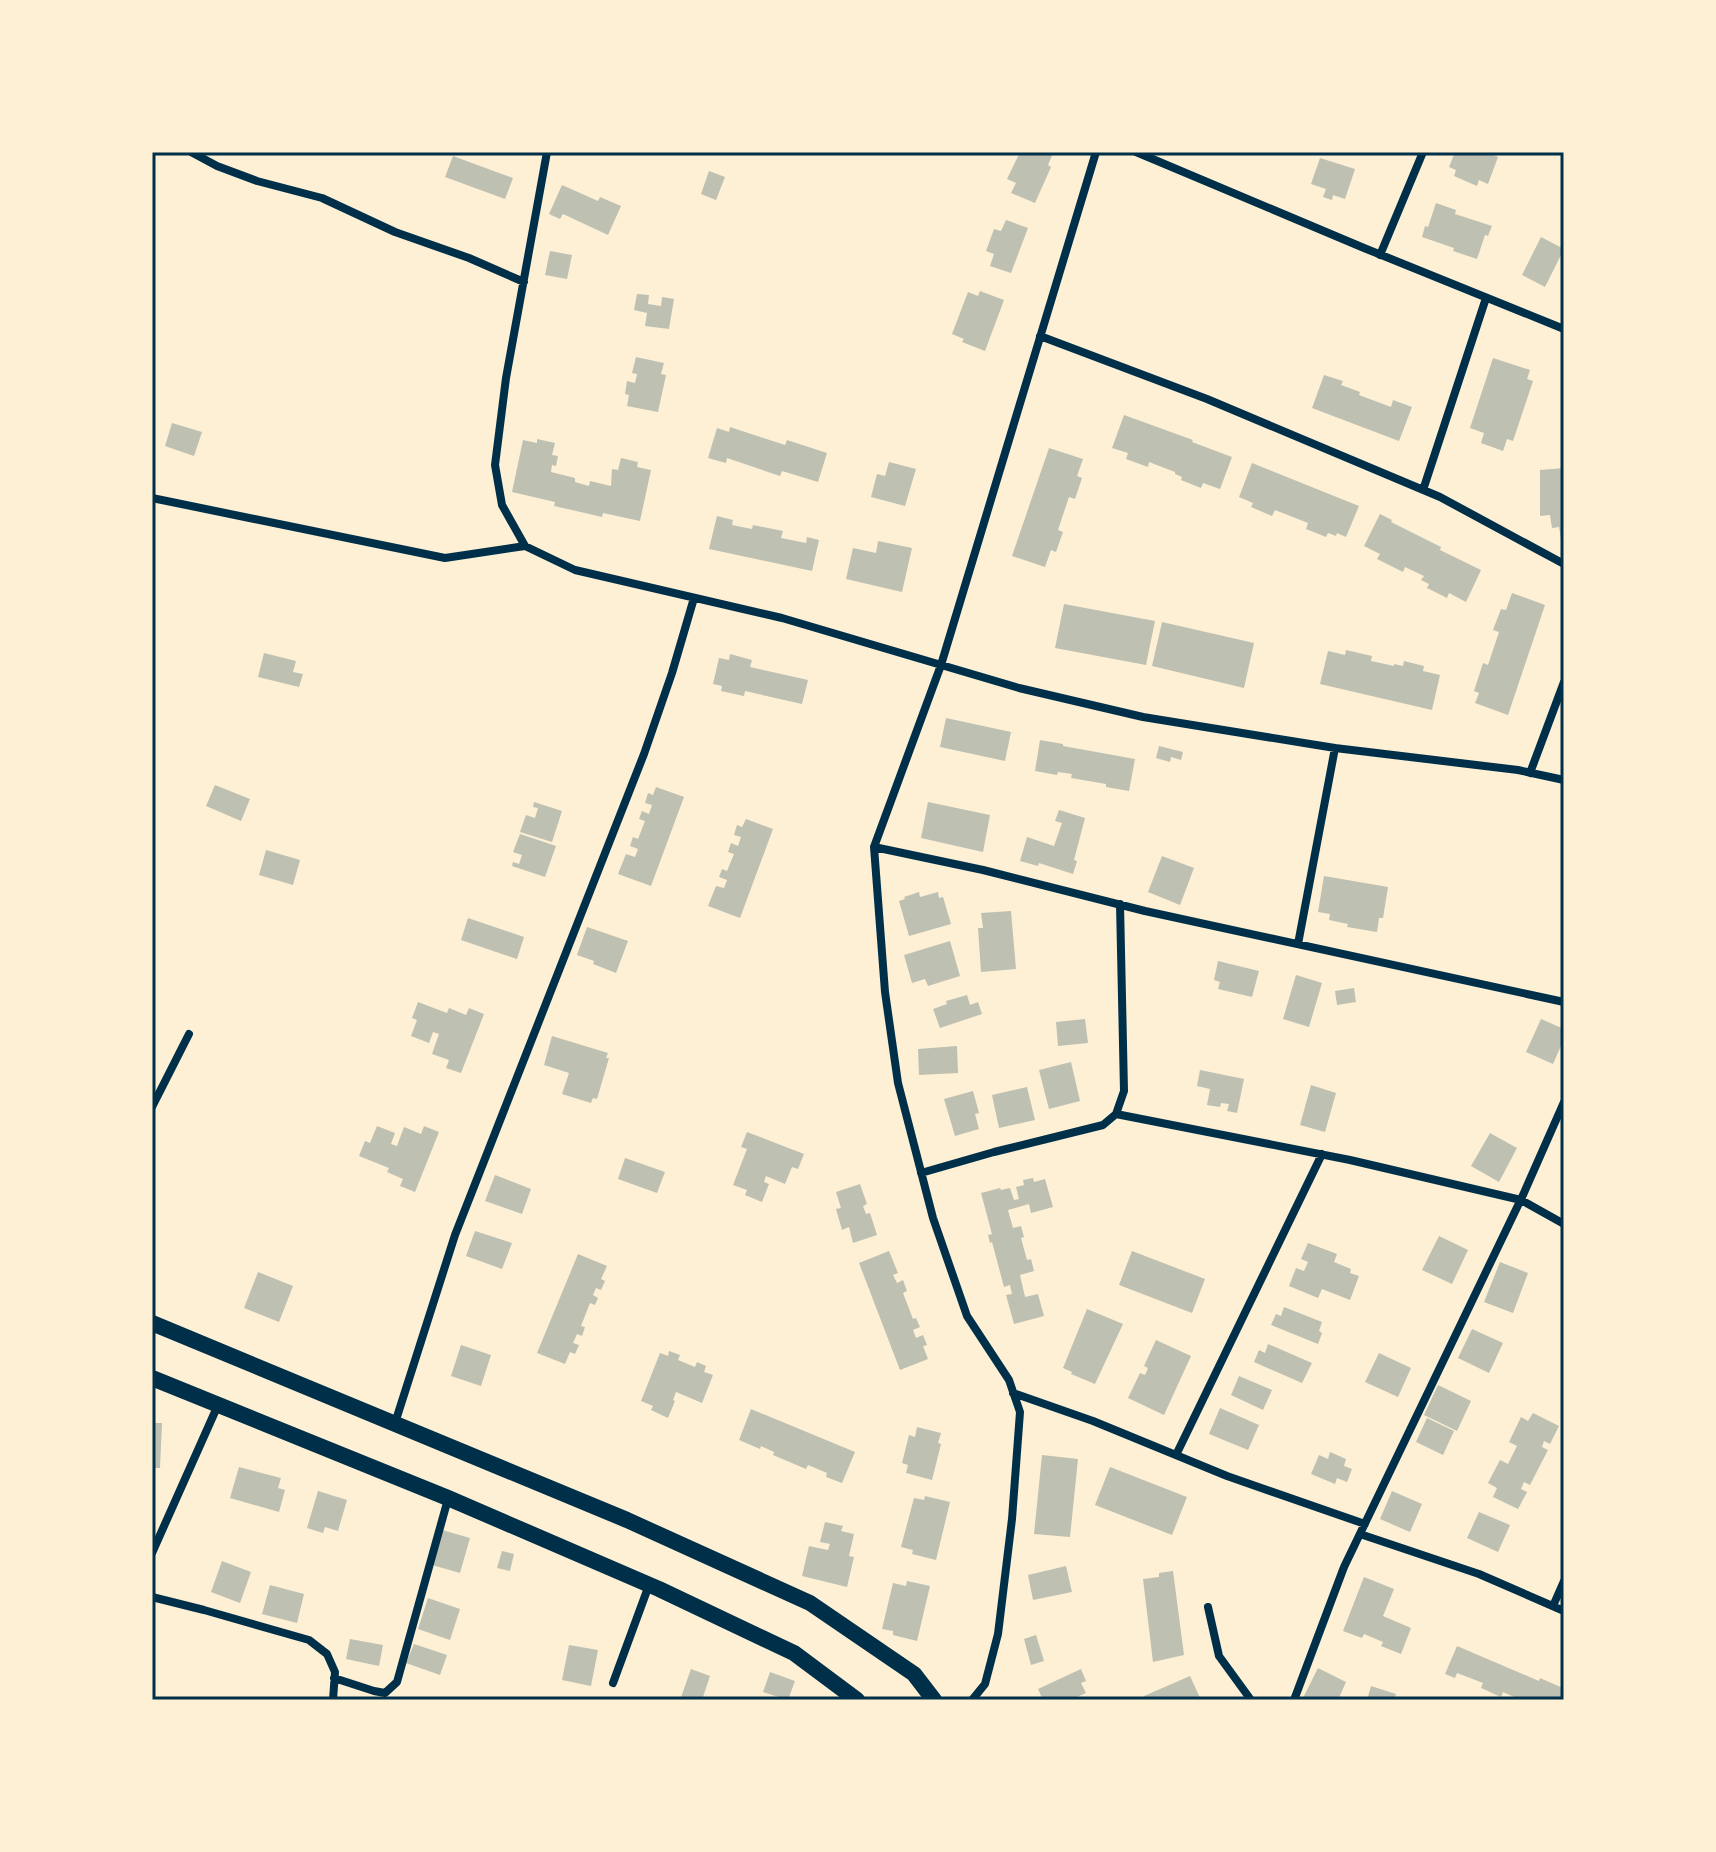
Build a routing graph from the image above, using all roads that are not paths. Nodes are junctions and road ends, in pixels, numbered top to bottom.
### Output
1 (191, 152) edge
2 (547, 152) edge
3 (1096, 152) edge
4 (1136, 152) edge
5 (1423, 152) edge
6 (1380, 255) junction
7 (524, 282) junction
8 (1486, 298) junction
9 (1564, 329) edge
10 (1040, 336) junction
11 (1423, 490) junction
12 (152, 498) edge
13 (525, 546) junction
14 (1564, 564) edge
15 (694, 598) junction
16 (941, 665) junction
17 (1564, 682) edge
18 (1335, 748) junction
19 (1530, 773) junction
20 (1564, 780) edge
21 (874, 847) junction
22 (1120, 904) junction
23 (1298, 944) junction
24 (1564, 1002) edge
25 (189, 1034) dead end
26 (1564, 1102) edge
27 (152, 1107) edge
28 (1116, 1114) junction
29 (1322, 1154) junction
30 (921, 1173) junction
31 (1521, 1200) junction
32 (1564, 1224) edge
33 (152, 1323) edge
34 (152, 1378) edge
35 (1013, 1393) junction
36 (218, 1405) junction
37 (395, 1423) junction
38 (1176, 1455) junction
39 (448, 1498) junction
40 (1365, 1524) junction
41 (1360, 1534) junction
42 (152, 1553) edge
43 (1564, 1581) edge
44 (649, 1585) junction
45 (152, 1597) edge
46 (1553, 1606) junction
47 (1208, 1607) dead end
48 (1564, 1611) edge
49 (334, 1678) junction
50 (613, 1683) dead end
51 (835, 1693) edge
52 (333, 1700) edge
53 (857, 1700) edge
54 (934, 1700) edge
55 (972, 1700) edge
56 (1251, 1700) edge
57 (1294, 1700) edge

1 - 7 street
2 - 7 street
3 - 10 street
4 - 6 street
5 - 6 street
6 - 8 street
7 - 13 street
8 - 9 street
8 - 11 street
10 - 11 street
10 - 16 street
11 - 14 street
12 - 13 street
13 - 15 street
15 - 16 street
15 - 37 street
16 - 18 street
16 - 21 street
17 - 19 street
18 - 19 street
18 - 23 street
19 - 20 street
21 - 22 street
21 - 30 street
22 - 23 street
22 - 28 street
23 - 24 street
25 - 27 street
26 - 31 street
28 - 29 street
28 - 30 street
29 - 31 street
29 - 38 street
30 - 35 street
31 - 32 street
31 - 40 street
33 - 37 main road
34 - 36 main road
35 - 38 street
35 - 55 street
36 - 39 main road
36 - 42 street
37 - 54 main road
38 - 40 street
39 - 44 main road
39 - 49 street
40 - 41 street
41 - 46 street
41 - 57 street
43 - 46 street
44 - 50 street
44 - 51 main road
45 - 49 street
46 - 48 street
47 - 56 street
49 - 52 street
51 - 53 main road

